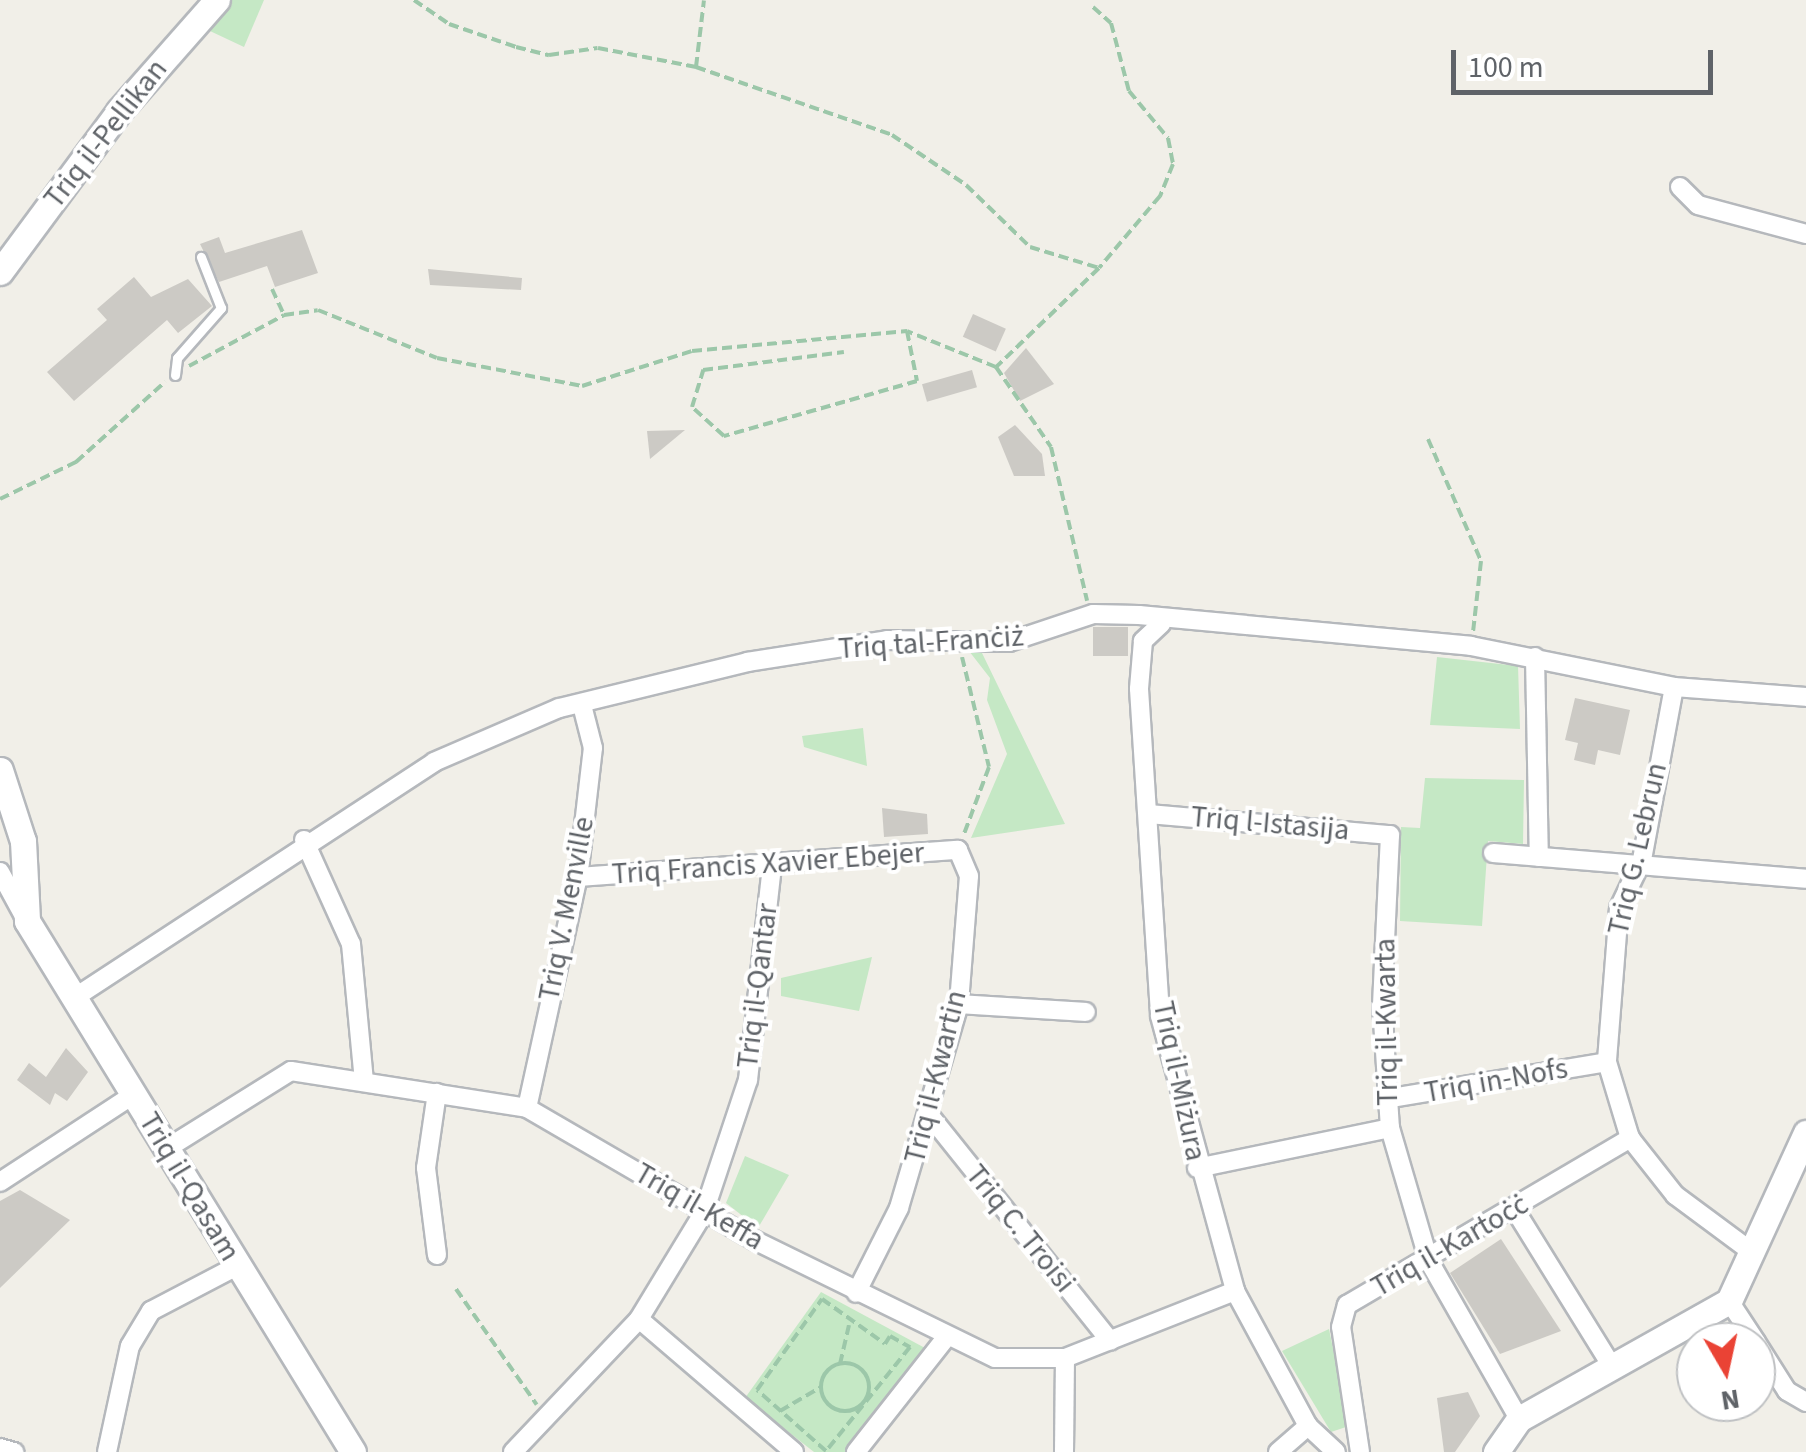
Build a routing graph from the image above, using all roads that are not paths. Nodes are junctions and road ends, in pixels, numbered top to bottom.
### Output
1 (217, 0) edge
2 (1680, 186) dead end
3 (1806, 234) edge
4 (200, 256) dead end
5 (0, 272) edge
6 (174, 375) road end
7 (1161, 624) junction
8 (1535, 657) junction
9 (1674, 687) junction
10 (1806, 697) edge
11 (583, 709) junction
12 (0, 770) edge
13 (1149, 814) junction
14 (1390, 834) joint
15 (304, 840) junction
16 (958, 850) joint
17 (1493, 852) dead end
18 (1539, 857) junction
19 (1642, 860) junction
20 (772, 864) junction
21 (0, 872) edge
22 (578, 877) junction
23 (1806, 879) edge
24 (27, 921) junction
25 (74, 998) junction
26 (960, 1004) junction
27 (1086, 1012) dead end
28 (1607, 1062) junction
29 (364, 1081) junction
30 (437, 1093) junction
31 (133, 1095) junction
32 (1386, 1099) junction
33 (526, 1108) junction
34 (930, 1116) junction
35 (1390, 1128) junction
36 (1806, 1134) edge
37 (1630, 1138) junction
38 (166, 1149) junction
39 (1197, 1168) junction
40 (0, 1182) edge
41 (1514, 1210) junction
42 (704, 1212) junction
43 (1753, 1253) junction
44 (437, 1256) dead end
45 (1429, 1261) junction
46 (236, 1266) junction
47 (1235, 1291) junction
48 (856, 1294) junction
49 (1729, 1300) junction
50 (639, 1320) junction
51 (1743, 1322) edge
52 (945, 1339) junction
53 (1110, 1342) junction
54 (1065, 1358) junction
55 (1612, 1365) junction
56 (1776, 1366) edge
57 (1806, 1402) edge
58 (1519, 1419) junction
59 (1308, 1426) junction
60 (0, 1448) edge
61 (783, 1449) edge
62 (14, 1452) edge
63 (108, 1452) edge
64 (353, 1452) edge
65 (513, 1452) edge
66 (856, 1452) edge
67 (1064, 1452) edge
68 (1278, 1452) edge
69 (1336, 1452) edge
70 (1360, 1452) edge
71 (1496, 1452) edge

1 - 5 street, Triq il-Pellikan
2 - 3 street
4 - 6 lane
7 - 8 street
7 - 11 street, Triq tal-Franċiż
7 - 13 street, Triq il-Miżura
8 - 9 street
8 - 18 street
9 - 10 street
9 - 19 street, Triq G. Lebrun
11 - 15 street, Triq tal-Franċiż
11 - 22 street, Triq V. Menville
12 - 24 street
13 - 14 street, Triq l-Istasija
13 - 39 street, Triq il-Miżura
14 - 32 street, Triq il-Kwarta
15 - 25 street, Triq tal-Franċiż
15 - 29 street
16 - 20 street, Triq Francis Xavier Ebejer
16 - 26 street, Triq il-Kwartin
17 - 18 street
18 - 19 street
19 - 23 street
19 - 28 street, Triq G. Lebrun
20 - 22 street, Triq Francis Xavier Ebejer
20 - 42 street, Triq il-Qantar
21 - 24 street
22 - 33 street, Triq V. Menville
24 - 25 street, Triq il-Qasam
25 - 31 street, Triq il-Qasam
26 - 27 street
26 - 34 street, Triq il-Kwartin
28 - 32 street, Triq in-Nofs
28 - 37 street, Triq G. Lebrun
29 - 30 street, Triq il-Keffa
29 - 38 street, Triq il-Keffa
30 - 33 street, Triq il-Keffa
30 - 44 street
31 - 38 street, Triq il-Qasam
31 - 40 street
32 - 35 street, Triq il-Kwarta
33 - 42 street, Triq il-Keffa
34 - 48 street, Triq il-Kwartin
34 - 53 street, Triq C. Troisi
35 - 39 street
35 - 45 street, Triq il-Kwarta
36 - 43 street
37 - 41 street, Triq il-Kartoċċ
37 - 43 street, Triq G. Lebrun
38 - 46 street, Triq il-Qasam
39 - 47 street, Triq il-Miżura
41 - 45 street, Triq il-Kartoċċ
41 - 55 street
42 - 48 street, Triq il-Keffa
42 - 50 street, Triq il-Qantar
43 - 49 street
45 - 58 street, Triq il-Kwarta
45 - 70 street, Triq il-Kartoċċ
46 - 63 street
46 - 64 street, Triq il-Qasam
47 - 53 street, Triq il-Keffa
47 - 59 street, Triq il-Miżura
48 - 52 street, Triq il-Keffa
49 - 51 street
49 - 55 street
50 - 61 street
50 - 65 street, Triq il-Qantar
52 - 54 street, Triq il-Keffa
52 - 66 street
53 - 54 street, Triq il-Keffa
54 - 67 street
55 - 58 street
56 - 57 street
58 - 71 street
59 - 68 street
59 - 69 street, Triq il-Miżura
60 - 62 street

